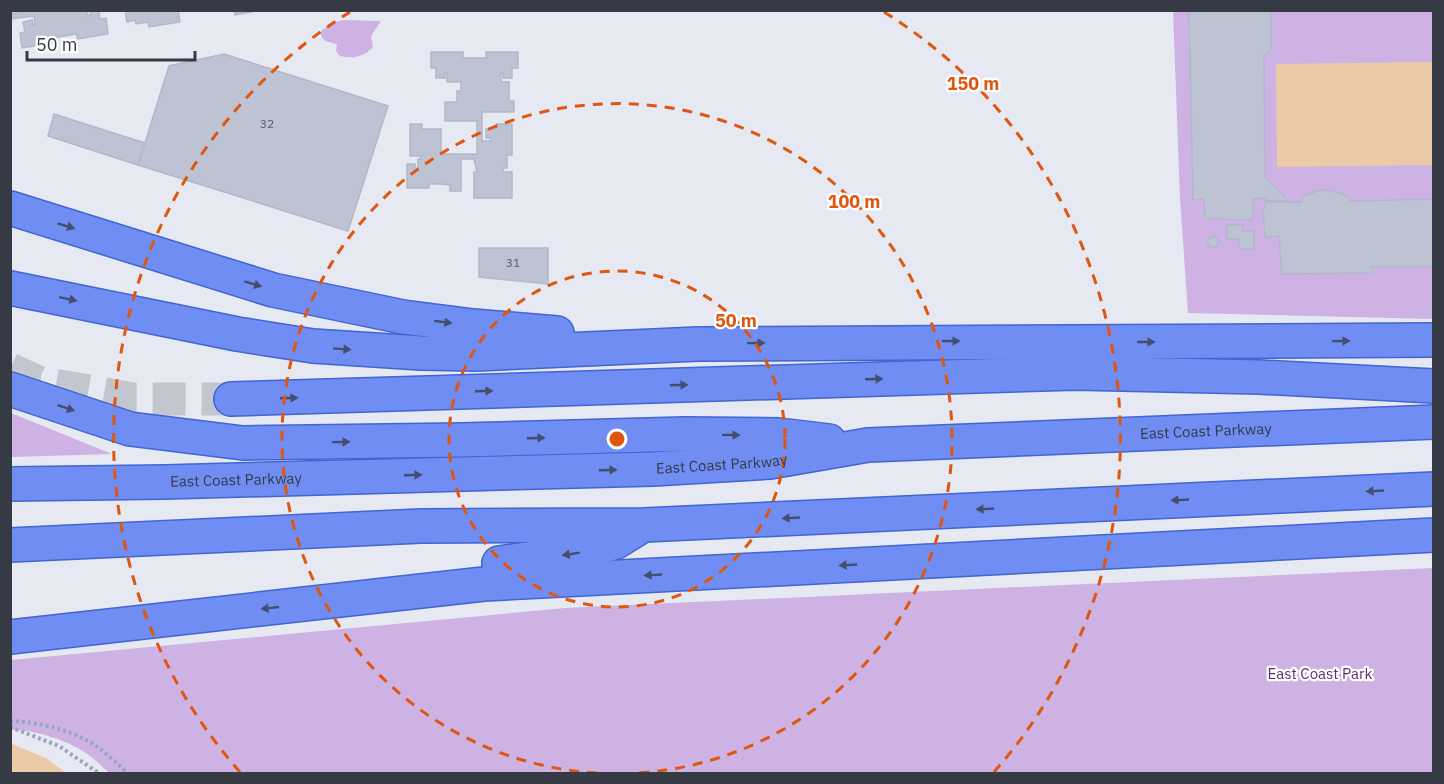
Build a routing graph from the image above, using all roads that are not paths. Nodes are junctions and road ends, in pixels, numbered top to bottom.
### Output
1 (10, 208) edge
2 (10, 288) edge
3 (1434, 340) edge
4 (698, 344) junction
5 (1434, 386) edge
6 (10, 389) edge
7 (231, 399) tunnel mouth
8 (1434, 422) edge
9 (868, 445) junction
10 (10, 484) edge
11 (1434, 489) edge
12 (644, 525) junction
13 (1434, 535) edge
14 (10, 545) edge
15 (10, 629) edge
16 (10, 637) edge

1 -> 4 highway
2 -> 4 highway
4 -> 3 highway
7 -> 5 highway
6 -> 9 highway
8 - 9 highway, East Coast Parkway
10 -> 9 highway, East Coast Parkway
11 -> 12 highway
12 - 14 highway
12 -> 15 highway
13 -> 16 highway

